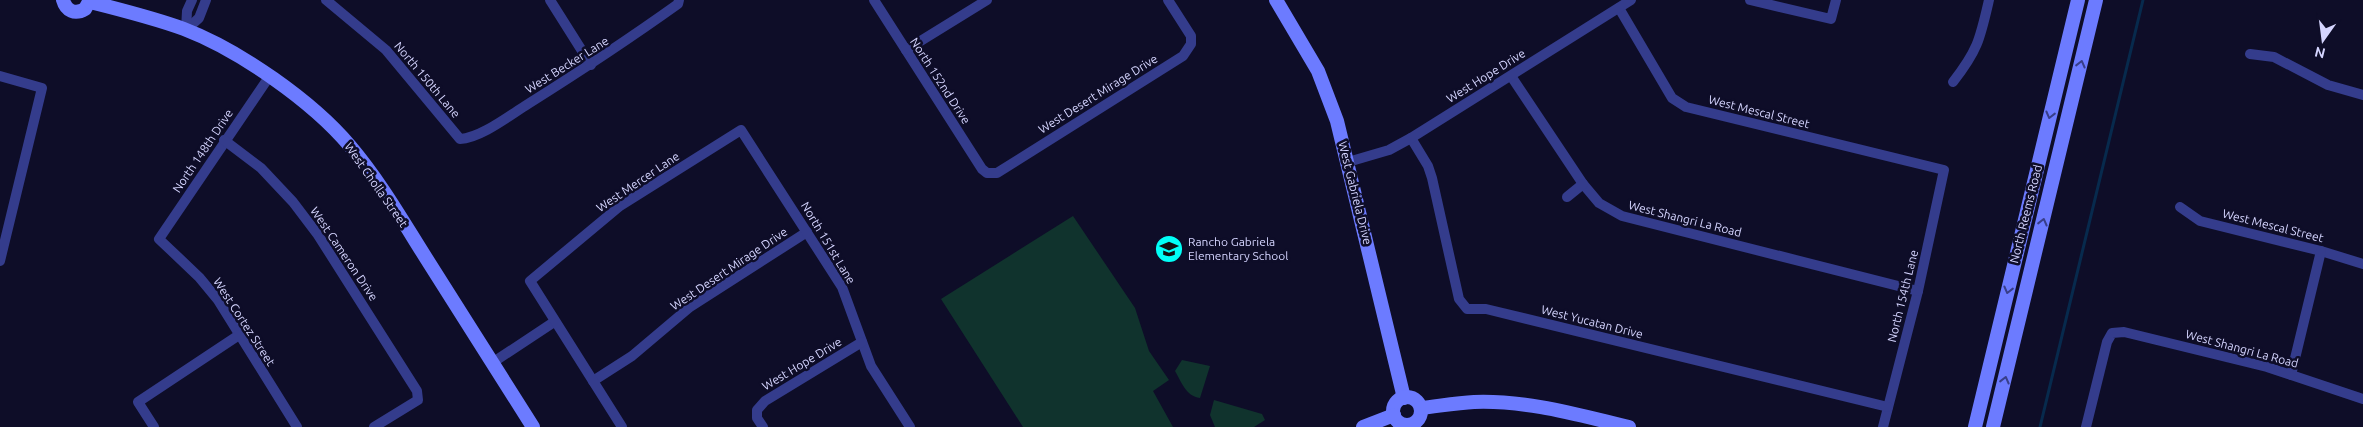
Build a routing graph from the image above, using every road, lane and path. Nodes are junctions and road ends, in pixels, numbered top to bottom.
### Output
1 (63, 0) edge
2 (192, 0) edge
3 (206, 0) edge
4 (326, 0) edge
5 (550, 0) edge
6 (679, 0) edge
7 (874, 0) edge
8 (987, 0) edge
9 (1168, 0) edge
10 (1276, 0) edge
11 (1631, 0) edge
12 (1750, 0) edge
13 (1836, 0) edge
14 (1988, 0) edge
15 (2078, 0) edge
16 (2096, 0) edge
17 (90, 1) edge
18 (1619, 8) junction
19 (186, 30) junction
20 (906, 50) junction
21 (2250, 54) dead end
22 (590, 65) junction
23 (0, 76) edge
24 (1511, 76) junction
25 (269, 77) junction
26 (1953, 82) dead end
27 (2363, 95) edge
28 (741, 130) joint
29 (1411, 138) junction
30 (460, 139) joint
31 (224, 140) junction
32 (1348, 162) junction
33 (1944, 170) joint
34 (987, 173) joint
35 (1583, 184) junction
36 (1567, 197) dead end
37 (2180, 207) dead end
38 (4, 232) edge
39 (807, 232) junction
40 (159, 239) joint
41 (2321, 252) junction
42 (0, 261) edge
43 (2363, 264) edge
44 (1918, 291) junction
45 (554, 322) junction
46 (239, 335) junction
47 (862, 342) junction
48 (492, 363) junction
49 (2291, 375) junction
50 (593, 381) junction
51 (1404, 398) junction
52 (2363, 399) edge
53 (1888, 407) junction
54 (1421, 408) junction
55 (1394, 415) junction
56 (154, 427) edge
57 (297, 427) edge
58 (374, 427) edge
59 (533, 427) edge
60 (622, 427) edge
61 (763, 427) edge
62 (910, 427) edge
63 (1363, 427) edge
64 (1629, 427) edge
65 (1883, 427) edge
66 (1975, 427) edge
67 (1994, 427) edge
68 (2086, 427) edge

1 - 17 street
2 - 19 street
3 - 19 street
4 - 30 street, North 150th Lane
5 - 22 street
6 - 22 street, West Becker Lane
7 - 20 street, North 152nd Drive
8 - 20 street
9 - 34 street, West Desert Mirage Drive
10 - 32 street, West Gabriela Drive
11 - 18 street, West Hope Drive
12 - 13 street
14 - 26 street
15 -> 66 street, North Reems Road
67 -> 16 street, North Reems Road
17 - 19 street, West Cholla Street
18 - 24 street, West Hope Drive
18 - 33 street, West Mescal Street
19 - 25 street, West Cholla Street
20 - 34 street, North 152nd Drive
21 - 27 street
22 - 30 street, West Becker Lane
23 - 38 street
24 - 29 street, West Hope Drive
24 - 35 street, West Shangri La Road
25 - 31 street, North 148th Drive
25 - 48 street, West Cholla Street
28 - 39 street, North 151st Lane
28 - 45 street, West Mercer Lane
29 - 32 street, West Hope Drive
29 - 53 street, West Yucatan Drive
31 - 40 street, North 148th Drive
31 - 58 street, West Cameron Drive
32 - 51 street, West Gabriela Drive
33 - 44 street, North 154th Lane
35 - 36 street
35 - 44 street, West Shangri La Road
37 - 41 street, West Mescal Street
38 - 42 street
39 - 47 street, North 151st Lane
39 - 50 street, West Desert Mirage Drive
40 - 46 street, West Cortez Street
41 - 43 street, West Mescal Street
41 - 49 street
44 - 53 street, North 154th Lane
45 - 48 street
45 - 50 street
46 - 56 street
46 - 57 street, West Cortez Street
47 - 61 street, West Hope Drive
47 - 62 street, North 151st Lane
48 - 59 street, West Cholla Street
49 - 52 street, West Shangri La Road
49 - 68 street, West Shangri La Road
50 - 60 street
51 - 54 street
51 - 55 street
53 - 65 street, North 154th Lane
54 - 55 street
54 - 64 street
55 - 63 street

